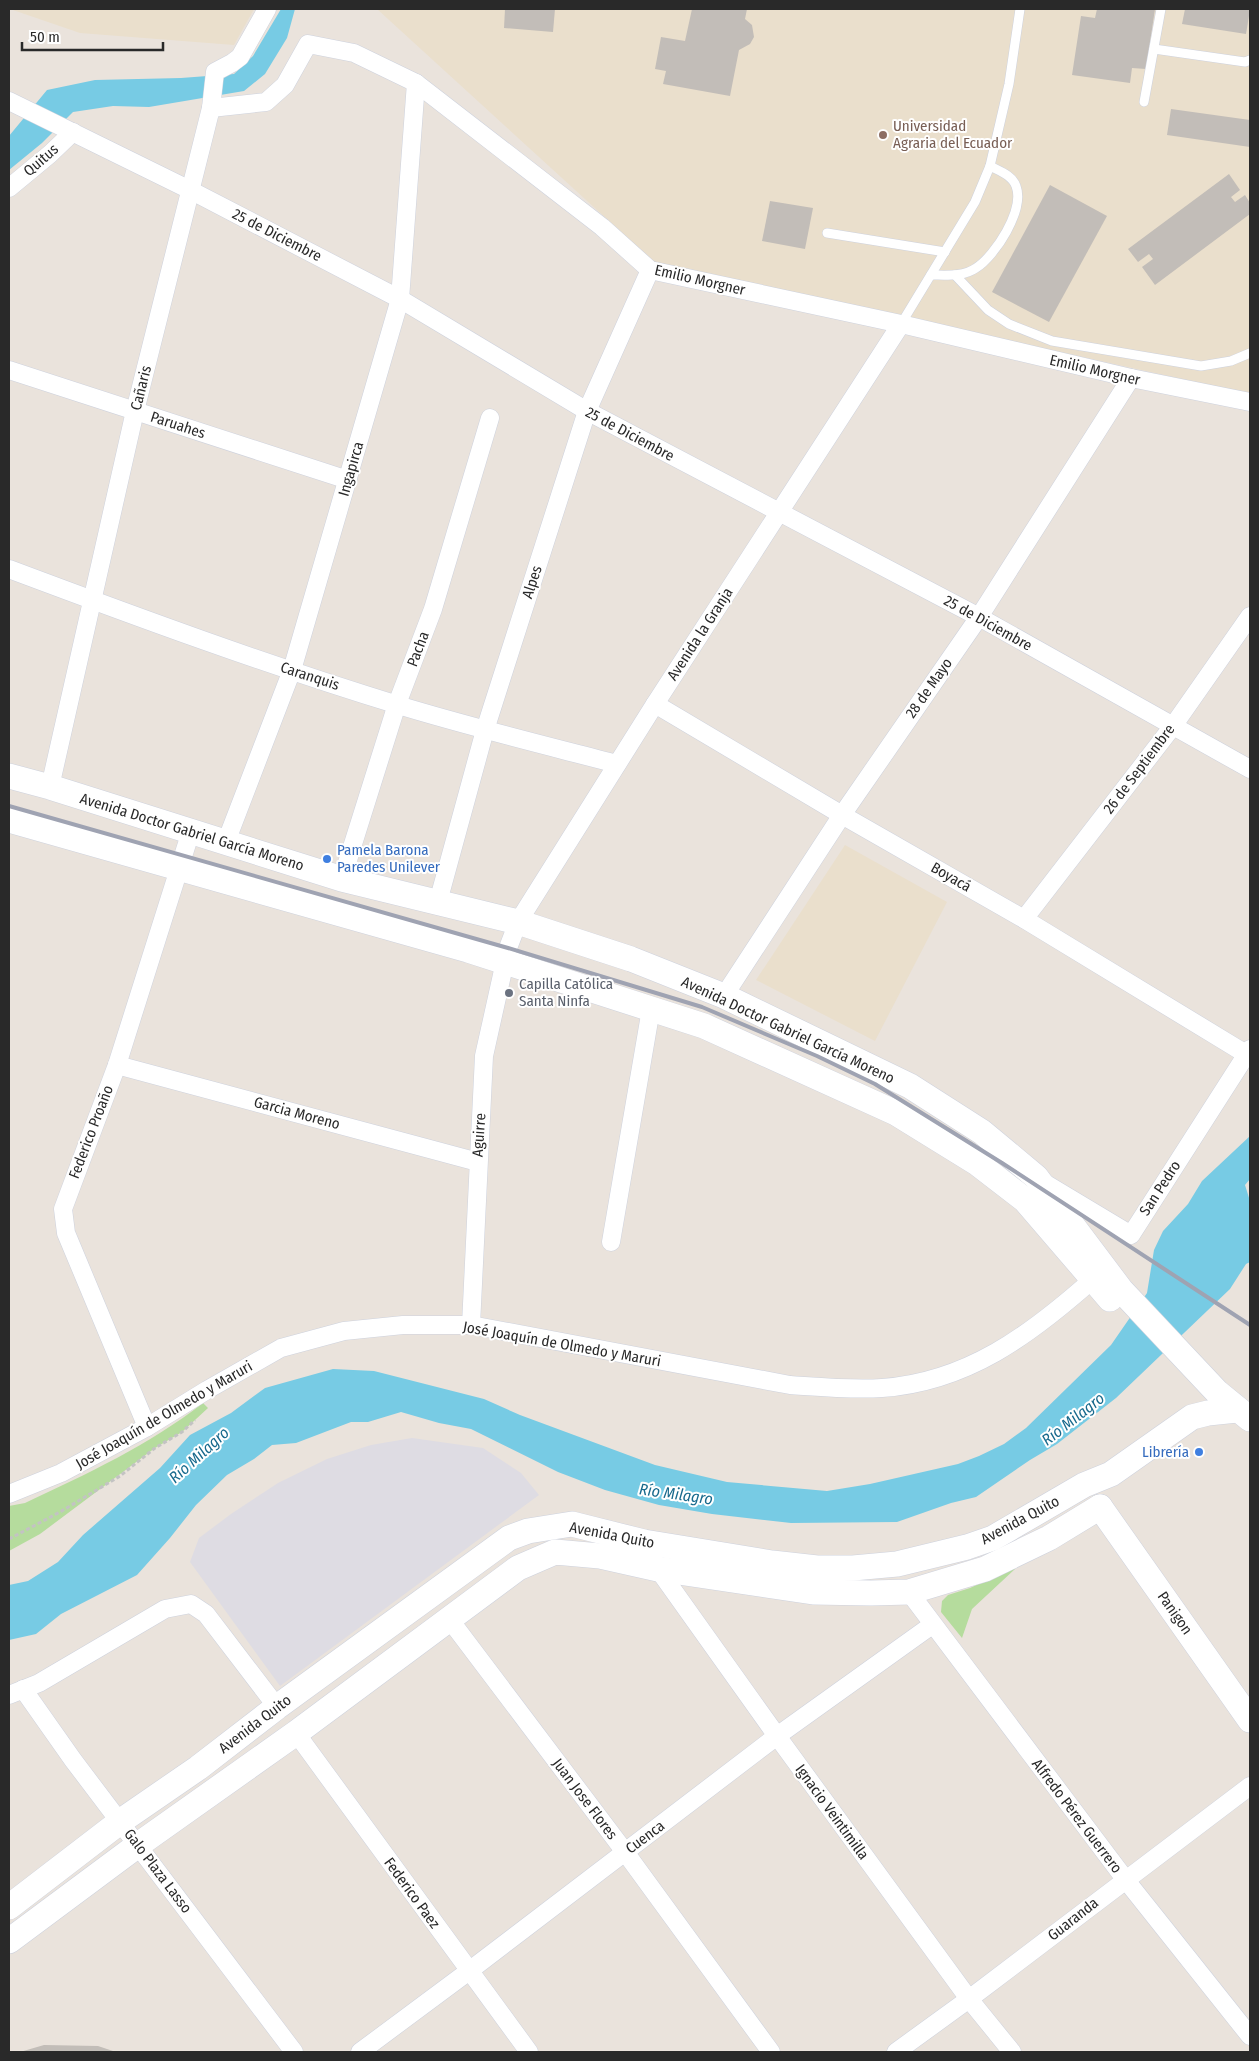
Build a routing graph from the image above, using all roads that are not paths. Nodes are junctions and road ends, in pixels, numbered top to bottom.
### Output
1 (268, 9) edge
2 (1020, 9) edge
3 (1161, 9) edge
4 (1154, 49) junction
5 (1250, 60) edge
6 (416, 83) junction
7 (1144, 102) dead end
8 (11, 103) edge
9 (212, 104) junction
10 (70, 130) junction
11 (990, 166) junction
12 (9, 188) edge
13 (190, 190) junction
14 (826, 233) dead end
15 (945, 252) junction
16 (650, 270) junction
17 (931, 275) junction
18 (955, 275) junction
19 (400, 299) junction
20 (901, 324) junction
21 (1250, 353) edge
22 (9, 370) edge
23 (1130, 378) junction
24 (1250, 402) edge
25 (135, 411) junction
26 (587, 411) junction
27 (490, 418) dead end
28 (348, 480) junction
29 (779, 513) junction
30 (9, 569) edge
31 (92, 600) junction
32 (1250, 616) edge
33 (978, 617) junction
34 (292, 670) junction
35 (396, 704) junction
36 (654, 704) junction
37 (1173, 726) junction
38 (484, 730) junction
39 (617, 764) junction
40 (1250, 769) edge
41 (9, 776) edge
42 (50, 788) junction
43 (842, 815) junction
44 (9, 820) edge
45 (191, 831) junction
46 (226, 842) junction
47 (178, 868) junction
48 (342, 879) junction
49 (438, 902) junction
50 (1024, 919) junction
51 (518, 922) junction
52 (506, 955) junction
53 (724, 996) junction
54 (651, 1009) junction
55 (1248, 1051) edge
56 (116, 1065) junction
57 (478, 1162) junction
58 (1036, 1178) junction
59 (611, 1242) dead end
60 (1092, 1280) junction
61 (1116, 1295) junction
62 (471, 1325) junction
63 (1199, 1385) junction
64 (1244, 1415) edge
65 (1192, 1417) junction
66 (147, 1427) junction
67 (1111, 1474) junction
68 (9, 1494) edge
69 (1100, 1507) junction
70 (658, 1569) junction
71 (909, 1592) junction
72 (450, 1620) junction
73 (932, 1625) junction
74 (16, 1692) edge
75 (277, 1707) junction
76 (1250, 1720) edge
77 (296, 1732) junction
78 (777, 1736) junction
79 (1250, 1786) edge
80 (121, 1821) junction
81 (138, 1844) junction
82 (624, 1852) junction
83 (1125, 1879) junction
84 (9, 1907) edge
85 (9, 1942) edge
86 (470, 1971) junction
87 (969, 1999) junction
88 (1250, 2036) edge
89 (294, 2052) edge
90 (360, 2052) edge
91 (529, 2052) edge
92 (771, 2052) edge
93 (896, 2052) edge
94 (1012, 2052) edge

1 - 9 street, Cañaris
2 - 11 lane
3 - 4 lane
4 - 5 lane
4 - 7 lane
6 - 9 street, Emilio Morgner
6 - 16 street, Emilio Morgner
6 - 19 street, Ingapirca
8 - 10 street, 25 de Diciembre
9 - 13 street, Cañaris
10 - 12 street, Quitus
10 - 13 street, 25 de Diciembre
11 - 15 lane
11 - 18 lane
13 - 19 street, 25 de Diciembre
13 - 25 street, Cañaris
14 - 15 lane
15 - 17 lane
16 - 20 street, Emilio Morgner
16 - 26 street, Alpes
17 - 18 lane
17 - 20 lane
18 - 21 lane
19 - 26 street, 25 de Diciembre
19 - 28 street, Ingapirca
20 - 23 street, Emilio Morgner
20 - 29 street, Avenida la Granja
22 - 25 street, Paruahes
23 - 24 street, Emilio Morgner
23 - 33 street, 28 de Mayo
25 - 28 street, Paruahes
25 - 31 street, Cañaris
26 - 29 street, 25 de Diciembre
26 - 38 street, Alpes
27 - 35 street, Pacha
28 - 34 street, Ingapirca
29 - 33 street, 25 de Diciembre
29 - 36 street, Avenida la Granja
30 - 31 street, Caranquis
31 - 34 street, Caranquis
31 - 42 street, Cañaris
32 - 37 street, 26 de Septiembre
33 - 37 street, 25 de Diciembre
33 - 43 street, 28 de Mayo
34 - 35 street, Caranquis
34 - 46 street, Ingapirca
35 - 38 street, Caranquis
35 - 48 street, Pacha
36 - 39 street, Avenida la Granja
36 - 43 street, Boyacá
37 - 40 street, 25 de Diciembre
37 - 50 street, 26 de Septiembre
38 - 39 street, Caranquis
38 - 49 street, Alpes
39 - 51 street, Avenida la Granja
41 - 42 main road, Avenida Doctor Gabriel García Moreno
42 - 45 main road, Avenida Doctor Gabriel García Moreno
43 - 50 street, Boyacá
43 - 53 street, 28 de Mayo
44 - 47 main road, Avenida Doctor Gabriel García Moreno
45 - 46 main road, Avenida Doctor Gabriel García Moreno
45 - 47 street, Federico Proaño
46 - 48 main road, Avenida Doctor Gabriel García Moreno
47 - 52 main road, Avenida Doctor Gabriel García Moreno
47 - 56 street, Federico Proaño
48 - 49 main road, Avenida Doctor Gabriel García Moreno
49 - 51 main road, Avenida Doctor Gabriel García Moreno
50 - 55 street, Boyacá
51 - 52 street, Avenida la Granja
51 - 53 main road, Avenida Doctor Gabriel García Moreno
52 - 54 main road, Avenida Doctor Gabriel García Moreno
52 - 57 street, Aguirre
53 - 58 main road, Avenida Doctor Gabriel García Moreno
54 - 59 street
54 - 60 main road, Avenida Doctor Gabriel García Moreno
55 - 58 street, San Pedro
56 - 57 street, Garcia Moreno
56 - 66 street, Federico Proaño
57 - 62 street, Aguirre
58 - 61 main road, Avenida Doctor Gabriel García Moreno
60 - 61 main road, Avenida Doctor Gabriel García Moreno
60 - 62 street, José Joaquín de Olmedo y Maruri
61 - 63 main road, Avenida Doctor Gabriel García Moreno
62 - 66 street, José Joaquín de Olmedo y Maruri
63 - 64 main road, Avenida Doctor Gabriel García Moreno
63 - 65 main road
64 - 65 main road, Avenida Quito
65 - 67 main road, Avenida Quito
66 - 68 street, José Joaquín de Olmedo y Maruri
67 - 69 main road
67 - 75 main road, Avenida Quito
69 - 71 main road, Avenida Quito
69 - 76 main road, Panigon
70 - 71 main road, Avenida Quito
70 - 72 main road, Avenida Quito
70 - 78 street, Ignacio Veintimilla
71 - 73 street, Alfredo Pérez Guerrero
72 - 77 main road, Avenida Quito
72 - 82 street, Juan Jose Flores
73 - 78 street, Cuenca
73 - 83 street, Alfredo Pérez Guerrero
74 - 75 street
74 - 80 street, Galo Plaza Lasso
75 - 80 main road, Avenida Quito
77 - 81 main road, Avenida Quito
77 - 86 street, Federico Paez
78 - 82 street, Cuenca
78 - 87 street, Ignacio Veintimilla
79 - 83 street, Guaranda
80 - 81 street, Galo Plaza Lasso
80 - 84 main road, Avenida Quito
81 - 85 main road, Avenida Quito
81 - 89 street, Galo Plaza Lasso
82 - 86 street, Cuenca
82 - 92 street, Juan Jose Flores
83 - 87 street, Guaranda
83 - 88 street, Alfredo Pérez Guerrero
86 - 90 street, Cuenca
86 - 91 street, Federico Paez
87 - 93 street, Guaranda
87 - 94 street, Ignacio Veintimilla

